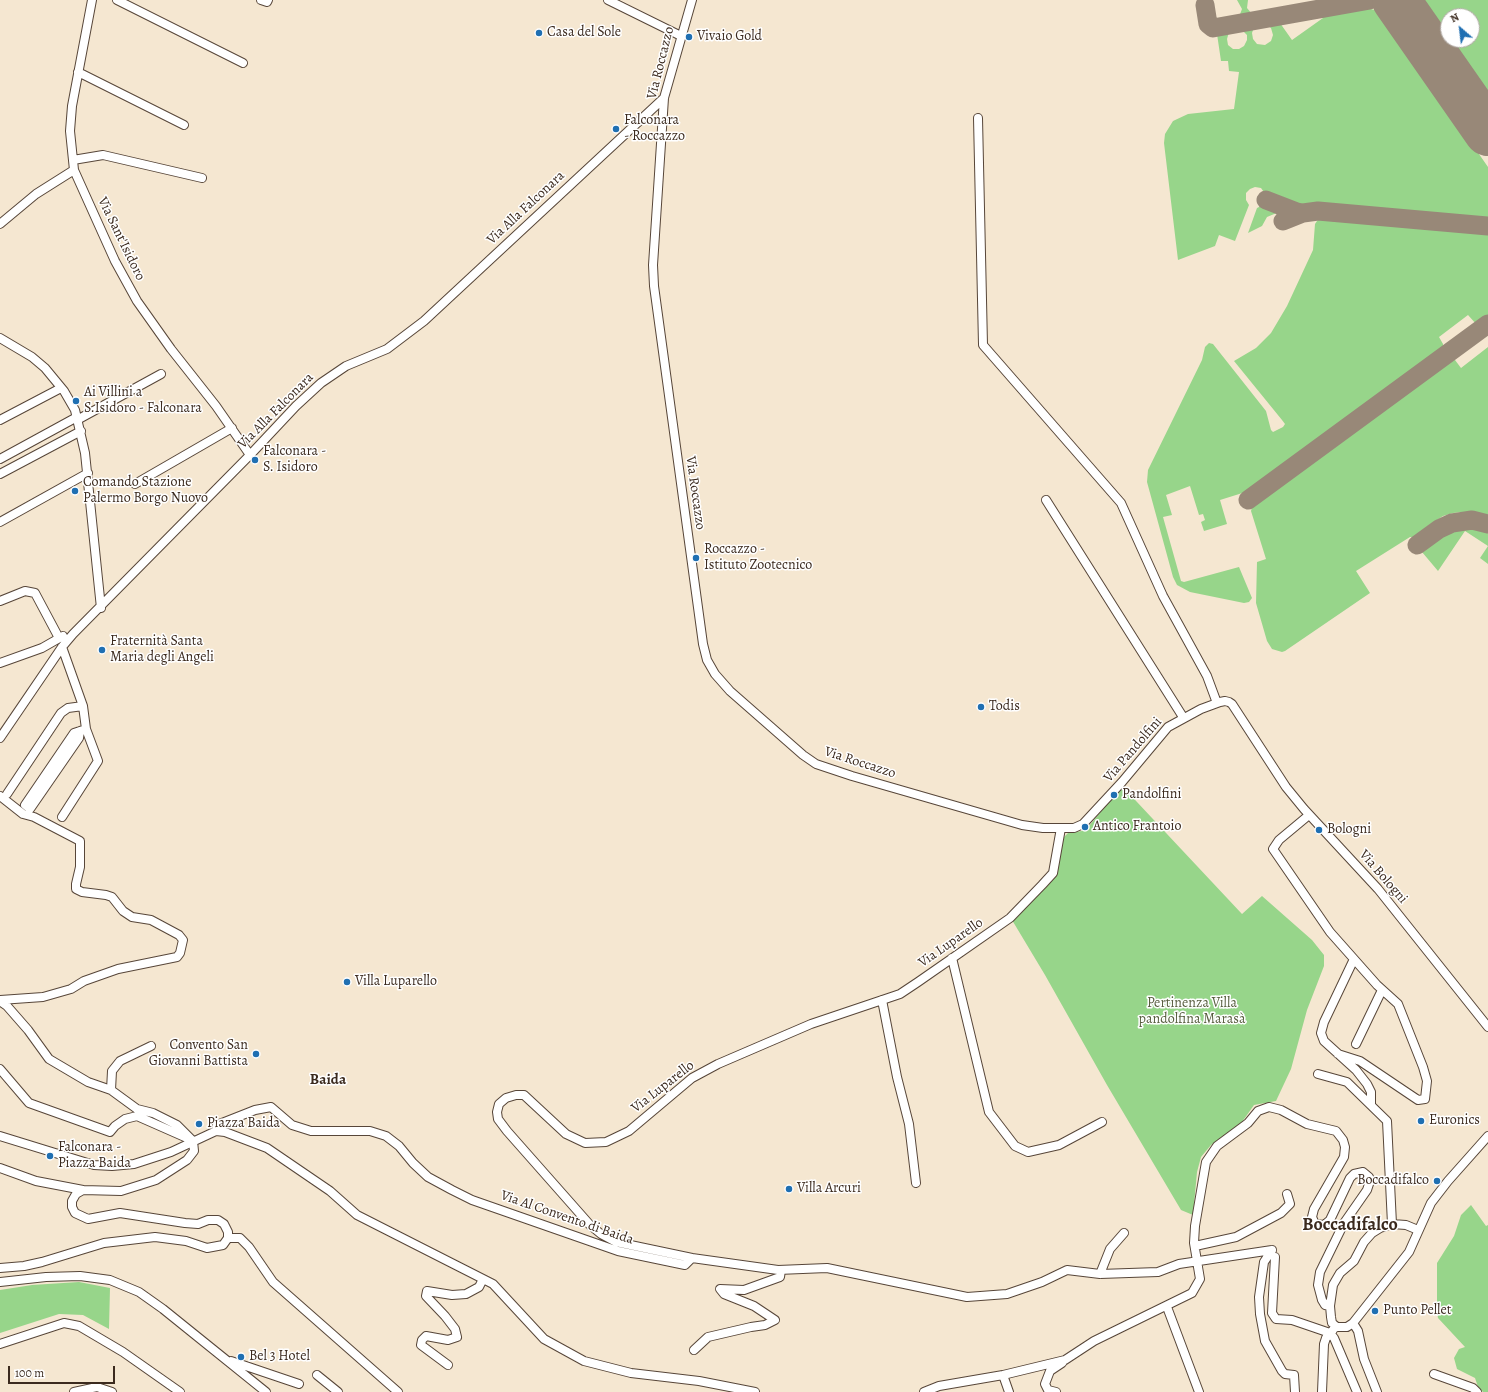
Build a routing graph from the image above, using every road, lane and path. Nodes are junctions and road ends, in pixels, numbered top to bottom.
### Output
1 (92, 0) edge
2 (116, 0) edge
3 (261, 0) edge
4 (268, 0) edge
5 (608, 0) edge
6 (692, 0) edge
7 (681, 36) junction
8 (243, 63) dead end
9 (78, 72) junction
10 (664, 98) junction
11 (978, 118) dead end
12 (184, 125) dead end
13 (73, 160) junction
14 (74, 170) junction
15 (202, 178) dead end
16 (0, 224) edge
17 (0, 338) edge
18 (161, 374) dead end
19 (62, 388) junction
20 (77, 419) junction
21 (0, 420) edge
22 (232, 428) junction
23 (81, 431) junction
24 (250, 455) junction
25 (0, 459) edge
26 (88, 473) junction
27 (0, 474) edge
28 (135, 484) dead end
29 (1046, 500) dead end
30 (0, 522) edge
31 (0, 601) edge
32 (101, 608) junction
33 (73, 634) junction
34 (59, 638) junction
35 (62, 647) junction
36 (0, 663) edge
37 (1217, 703) junction
38 (1232, 704) joint
39 (83, 706) junction
40 (1183, 717) junction
41 (83, 730) junction
42 (0, 738) edge
43 (3, 795) edge
44 (1309, 815) junction
45 (62, 817) dead end
46 (1061, 828) junction
47 (952, 958) junction
48 (1354, 959) junction
49 (1382, 990) junction
50 (0, 1000) edge
51 (882, 1000) junction
52 (1488, 1027) edge
53 (1356, 1044) dead end
54 (151, 1046) dead end
55 (1338, 1054) junction
56 (0, 1069) edge
57 (1318, 1074) dead end
58 (111, 1090) junction
59 (1371, 1105) junction
60 (1102, 1122) dead end
61 (216, 1131) junction
62 (0, 1136) edge
63 (1488, 1136) edge
64 (193, 1141) junction
65 (0, 1168) edge
66 (916, 1183) dead end
67 (83, 1190) junction
68 (1287, 1194) dead end
69 (1392, 1224) junction
70 (1418, 1230) junction
71 (1124, 1233) dead end
72 (228, 1238) junction
73 (1195, 1246) junction
74 (1273, 1254) junction
75 (692, 1258) junction
76 (1198, 1262) junction
77 (0, 1268) edge
78 (781, 1270) junction
79 (1100, 1274) junction
80 (483, 1279) junction
81 (0, 1282) edge
82 (1330, 1306) junction
83 (1167, 1307) junction
84 (1353, 1323) junction
85 (1333, 1330) junction
86 (0, 1344) edge
87 (694, 1350) dead end
88 (224, 1358) junction
89 (1066, 1360) junction
90 (448, 1365) dead end
91 (1434, 1374) dead end
92 (317, 1375) dead end
93 (1003, 1375) junction
94 (299, 1384) dead end
95 (74, 1392) edge
96 (112, 1392) edge
97 (180, 1392) edge
98 (266, 1392) edge
99 (338, 1392) edge
100 (398, 1392) edge
101 (752, 1392) edge
102 (924, 1392) edge
103 (1009, 1392) edge
104 (1056, 1392) edge
105 (1199, 1392) edge
106 (1295, 1392) edge
107 (1322, 1392) edge
108 (1357, 1392) edge
109 (1377, 1392) edge
110 (1477, 1392) edge

1 - 9 street, Via Sant'Isidoro
2 - 8 street
3 - 4 street
5 - 7 street
6 - 7 street, Via Roccazzo
7 - 10 street, Via Roccazzo
9 - 12 street
9 - 13 street, Via Sant'Isidoro
10 - 24 street, Via Alla Falconara
10 - 46 street, Via Roccazzo
11 - 37 street
13 - 14 street, Via Sant'Isidoro
13 - 15 street
14 - 16 street
14 - 22 street, Via Sant'Isidoro
17 - 19 street
18 - 20 street
19 - 20 street
19 - 21 street
20 - 23 street
20 - 25 street
22 - 24 street, Via Sant'Isidoro
22 - 28 street
23 - 26 street
23 - 27 street
24 - 32 street, Via Alla Falconara
26 - 30 street
26 - 32 street
29 - 40 street
31 - 34 street
32 - 33 street, Via Alla Falconara
33 - 34 street
33 - 35 street, Via Alla Falconara
34 - 36 street
35 - 39 street
35 - 42 street, Via Alla Falconara
37 - 38 street, Via Pandolfini
37 - 40 street, Via Pandolfini
38 - 44 street, Via Bologni
39 - 41 street
39 - 43 street
40 - 46 street, Via Pandolfini
41 - 41 street
41 - 45 street
43 - 50 street
44 - 48 street
44 - 52 street, Via Bologni
46 - 47 street, Via Luparello
47 - 51 street, Via Luparello
47 - 60 street
48 - 49 street
48 - 55 street
49 - 53 street
49 - 55 street
50 - 58 street
51 - 66 street
51 - 75 street, Via Luparello
54 - 58 street
55 - 59 street
56 - 64 street
57 - 59 street
58 - 64 street
59 - 69 street
61 - 64 street
61 - 75 street, Via Al Convento di Baida
61 - 80 street
62 - 64 street
63 - 70 street
64 - 67 street
65 - 67 street
67 - 72 street
68 - 73 street
69 - 70 street
69 - 82 street
70 - 84 street
71 - 79 street
72 - 77 street
72 - 100 street
73 - 76 street
73 - 82 street
74 - 76 street, Via Al Convento di Baida
74 - 85 street
74 - 106 street
75 - 78 street, Via Al Convento di Baida
76 - 79 street, Via Al Convento di Baida
76 - 83 street
78 - 79 street, Via Al Convento di Baida
78 - 87 street
80 - 90 street
80 - 101 street
81 - 88 street
82 - 85 street
83 - 89 street
83 - 105 street
84 - 85 street
84 - 109 street
85 - 107 street
85 - 108 street
86 - 97 street
88 - 94 street
88 - 98 street
89 - 93 street
89 - 104 street
91 - 110 street
92 - 99 street
93 - 102 street
93 - 103 street
95 - 96 street

